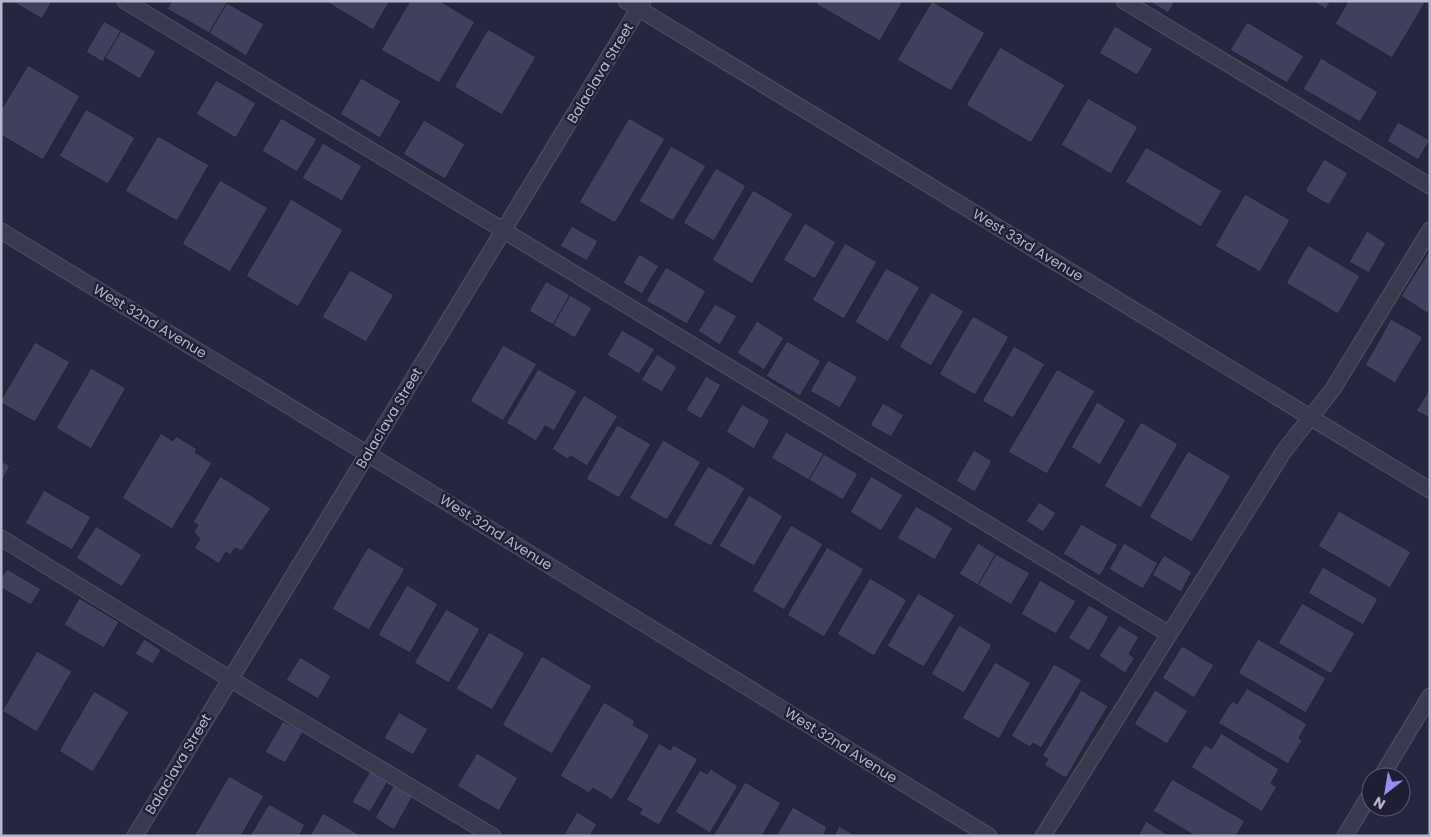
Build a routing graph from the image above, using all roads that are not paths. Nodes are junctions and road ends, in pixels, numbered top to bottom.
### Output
1 (125, 1) edge
2 (1124, 1) edge
3 (636, 4) edge
4 (1430, 186) edge
5 (1430, 230) edge
6 (1, 231) edge
7 (503, 231) junction
8 (1311, 417) junction
9 (367, 454) junction
10 (1430, 490) edge
11 (1, 538) edge
12 (1169, 634) junction
13 (230, 679) junction
14 (1430, 696) edge
15 (1386, 767) edge
16 (1361, 810) edge
17 (135, 836) edge
18 (493, 836) edge
19 (989, 836) edge
20 (1043, 836) edge
21 (1345, 836) edge

1 - 7 street
2 - 4 street
3 - 7 street, Balaclava Street
3 - 8 street, West 33rd Avenue
5 - 8 street
6 - 9 street, West 32nd Avenue
7 - 9 street, Balaclava Street
7 - 12 street
8 - 10 street, West 33rd Avenue
8 - 12 street
9 - 13 street, Balaclava Street
9 - 19 street, West 32nd Avenue
11 - 13 street
12 - 20 street
13 - 17 street, Balaclava Street
13 - 18 street
14 - 15 street
16 - 21 street

